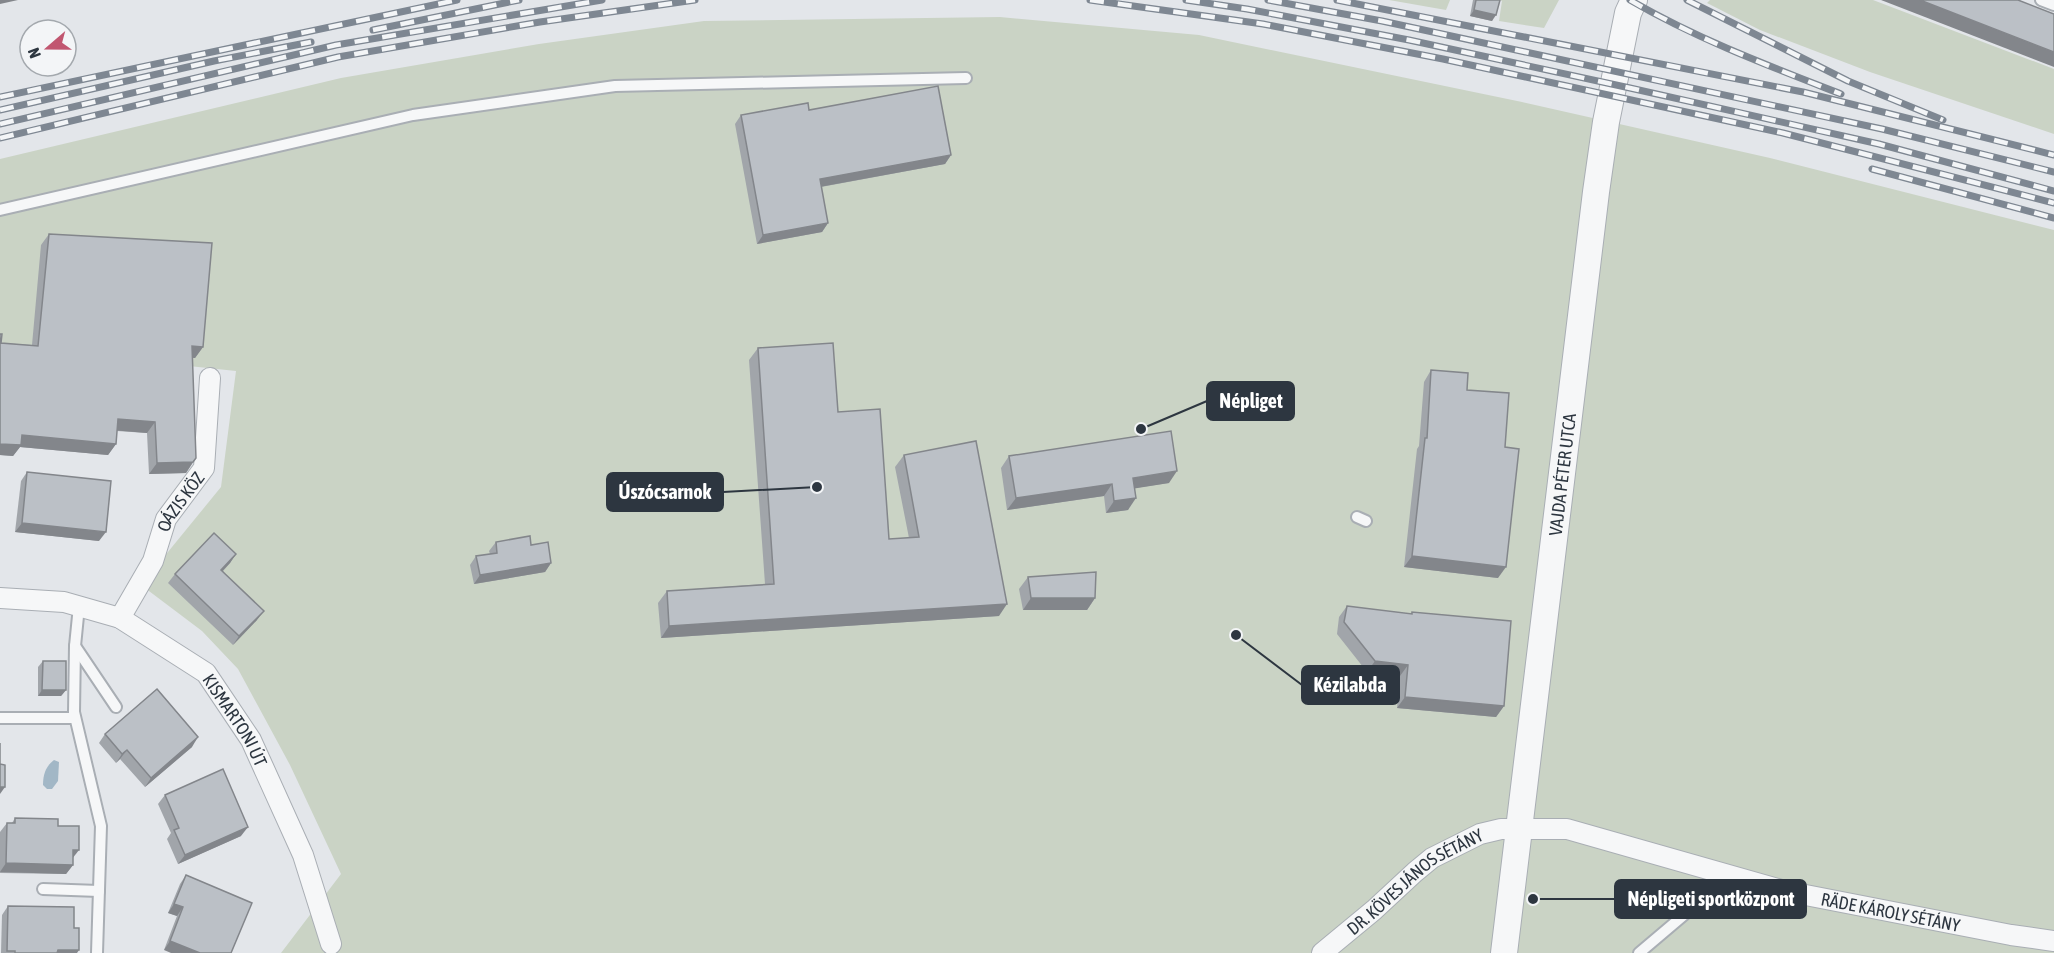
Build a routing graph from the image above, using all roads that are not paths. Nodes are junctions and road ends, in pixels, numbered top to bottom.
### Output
1 (1634, 0) edge
2 (2041, 0) edge
3 (2054, 5) edge
4 (966, 78) dead end
5 (0, 210) edge
6 (210, 378) dead end
7 (0, 598) edge
8 (79, 606) junction
9 (120, 618) junction
10 (75, 646) junction
11 (116, 707) dead end
12 (0, 718) edge
13 (75, 718) junction
14 (1519, 829) junction
15 (1730, 876) junction
16 (43, 889) dead end
17 (99, 891) junction
18 (2054, 941) edge
19 (327, 949) edge
20 (97, 953) edge
21 (1322, 953) edge
22 (1504, 953) edge
23 (1639, 953) edge

1 - 14 street, VAJDA PÉTER UTCA
2 - 3 lane
4 - 5 lane
6 - 9 street, OÁZIS KÖZ
7 - 8 street, KISMARTONI ÚT
8 - 9 street, KISMARTONI ÚT
8 - 10 lane
9 - 19 street, KISMARTONI ÚT
10 - 11 lane
10 - 13 lane
12 - 13 lane
13 - 17 lane
14 - 15 street, RÄDE KÁROLY SÉTÁNY
14 - 21 street, DR. KÖVES JÁNOS SÉTÁNY
14 - 22 street, VAJDA PÉTER UTCA
15 - 18 street, RÄDE KÁROLY SÉTÁNY
15 - 23 lane
16 - 17 lane
17 - 20 lane

